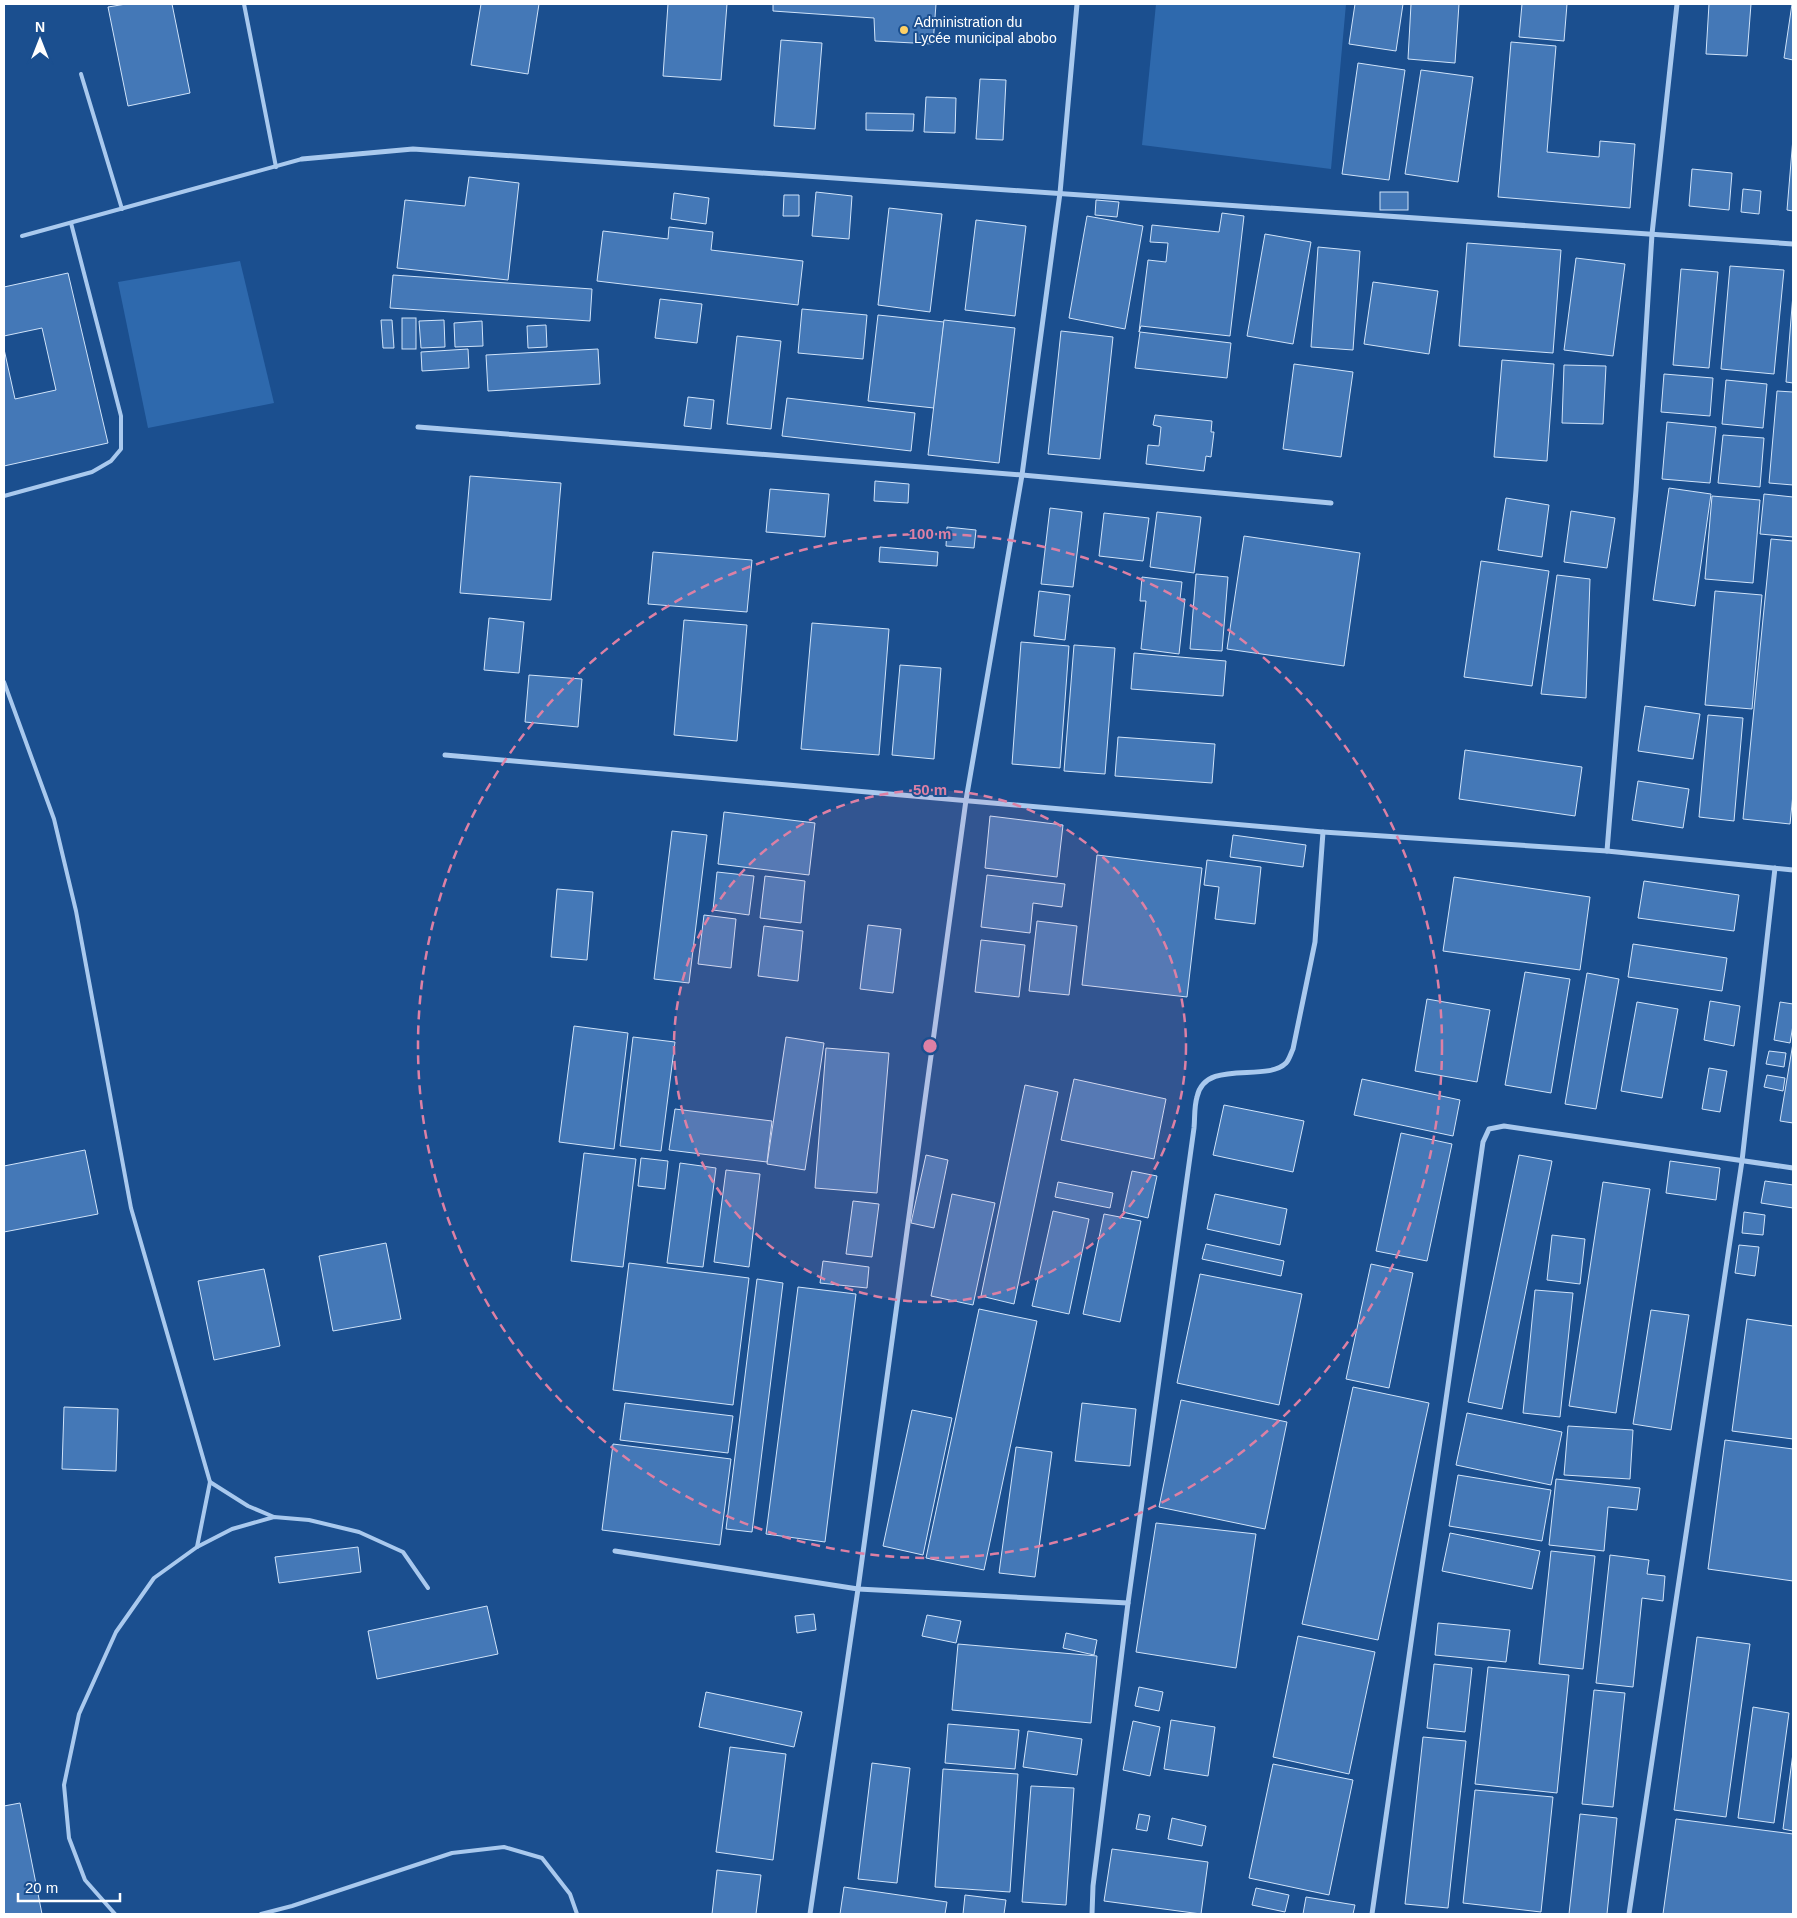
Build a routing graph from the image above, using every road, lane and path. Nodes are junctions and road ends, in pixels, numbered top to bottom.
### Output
1 (244, 4) edge
2 (1077, 4) edge
3 (1677, 4) edge
4 (82, 74) dead end
5 (302, 160) joint
6 (276, 167) junction
7 (1060, 193) junction
8 (122, 209) junction
9 (71, 223) junction
10 (1652, 234) junction
11 (22, 236) dead end
12 (1793, 244) edge
13 (418, 426) dead end
14 (1022, 475) junction
15 (4, 496) edge
16 (1331, 504) dead end
17 (4, 682) edge
18 (445, 755) dead end
19 (966, 800) junction
20 (1323, 832) junction
21 (1607, 851) junction
22 (1775, 868) junction
23 (1793, 870) edge
24 (1742, 1161) junction
25 (1793, 1168) edge
26 (210, 1482) junction
27 (274, 1517) junction
28 (196, 1547) junction
29 (615, 1551) dead end
30 (428, 1588) dead end
31 (858, 1589) junction
32 (1128, 1603) junction
33 (115, 1914) edge
34 (261, 1914) edge
35 (576, 1914) edge
36 (810, 1914) edge
37 (1092, 1914) edge
38 (1372, 1914) edge
39 (1629, 1914) edge

1 - 6 lane
2 - 7 street
3 - 10 street
4 - 8 lane
5 - 6 lane
5 - 7 street
6 - 8 lane
7 - 10 street
7 - 14 street
8 - 9 lane
9 - 11 lane
9 - 15 lane
10 - 12 street
10 - 21 street
13 - 14 street
14 - 16 street
14 - 19 street
17 - 26 lane
18 - 19 street
19 - 20 street
19 - 31 street
20 - 21 street
20 - 32 street
21 - 22 street
22 - 23 street
22 - 24 street
24 - 25 street
24 - 38 street
24 - 39 street
26 - 27 lane
26 - 28 lane
27 - 28 lane
27 - 30 lane
28 - 33 lane
29 - 31 street
31 - 32 street
31 - 36 street
32 - 37 street
34 - 35 lane

